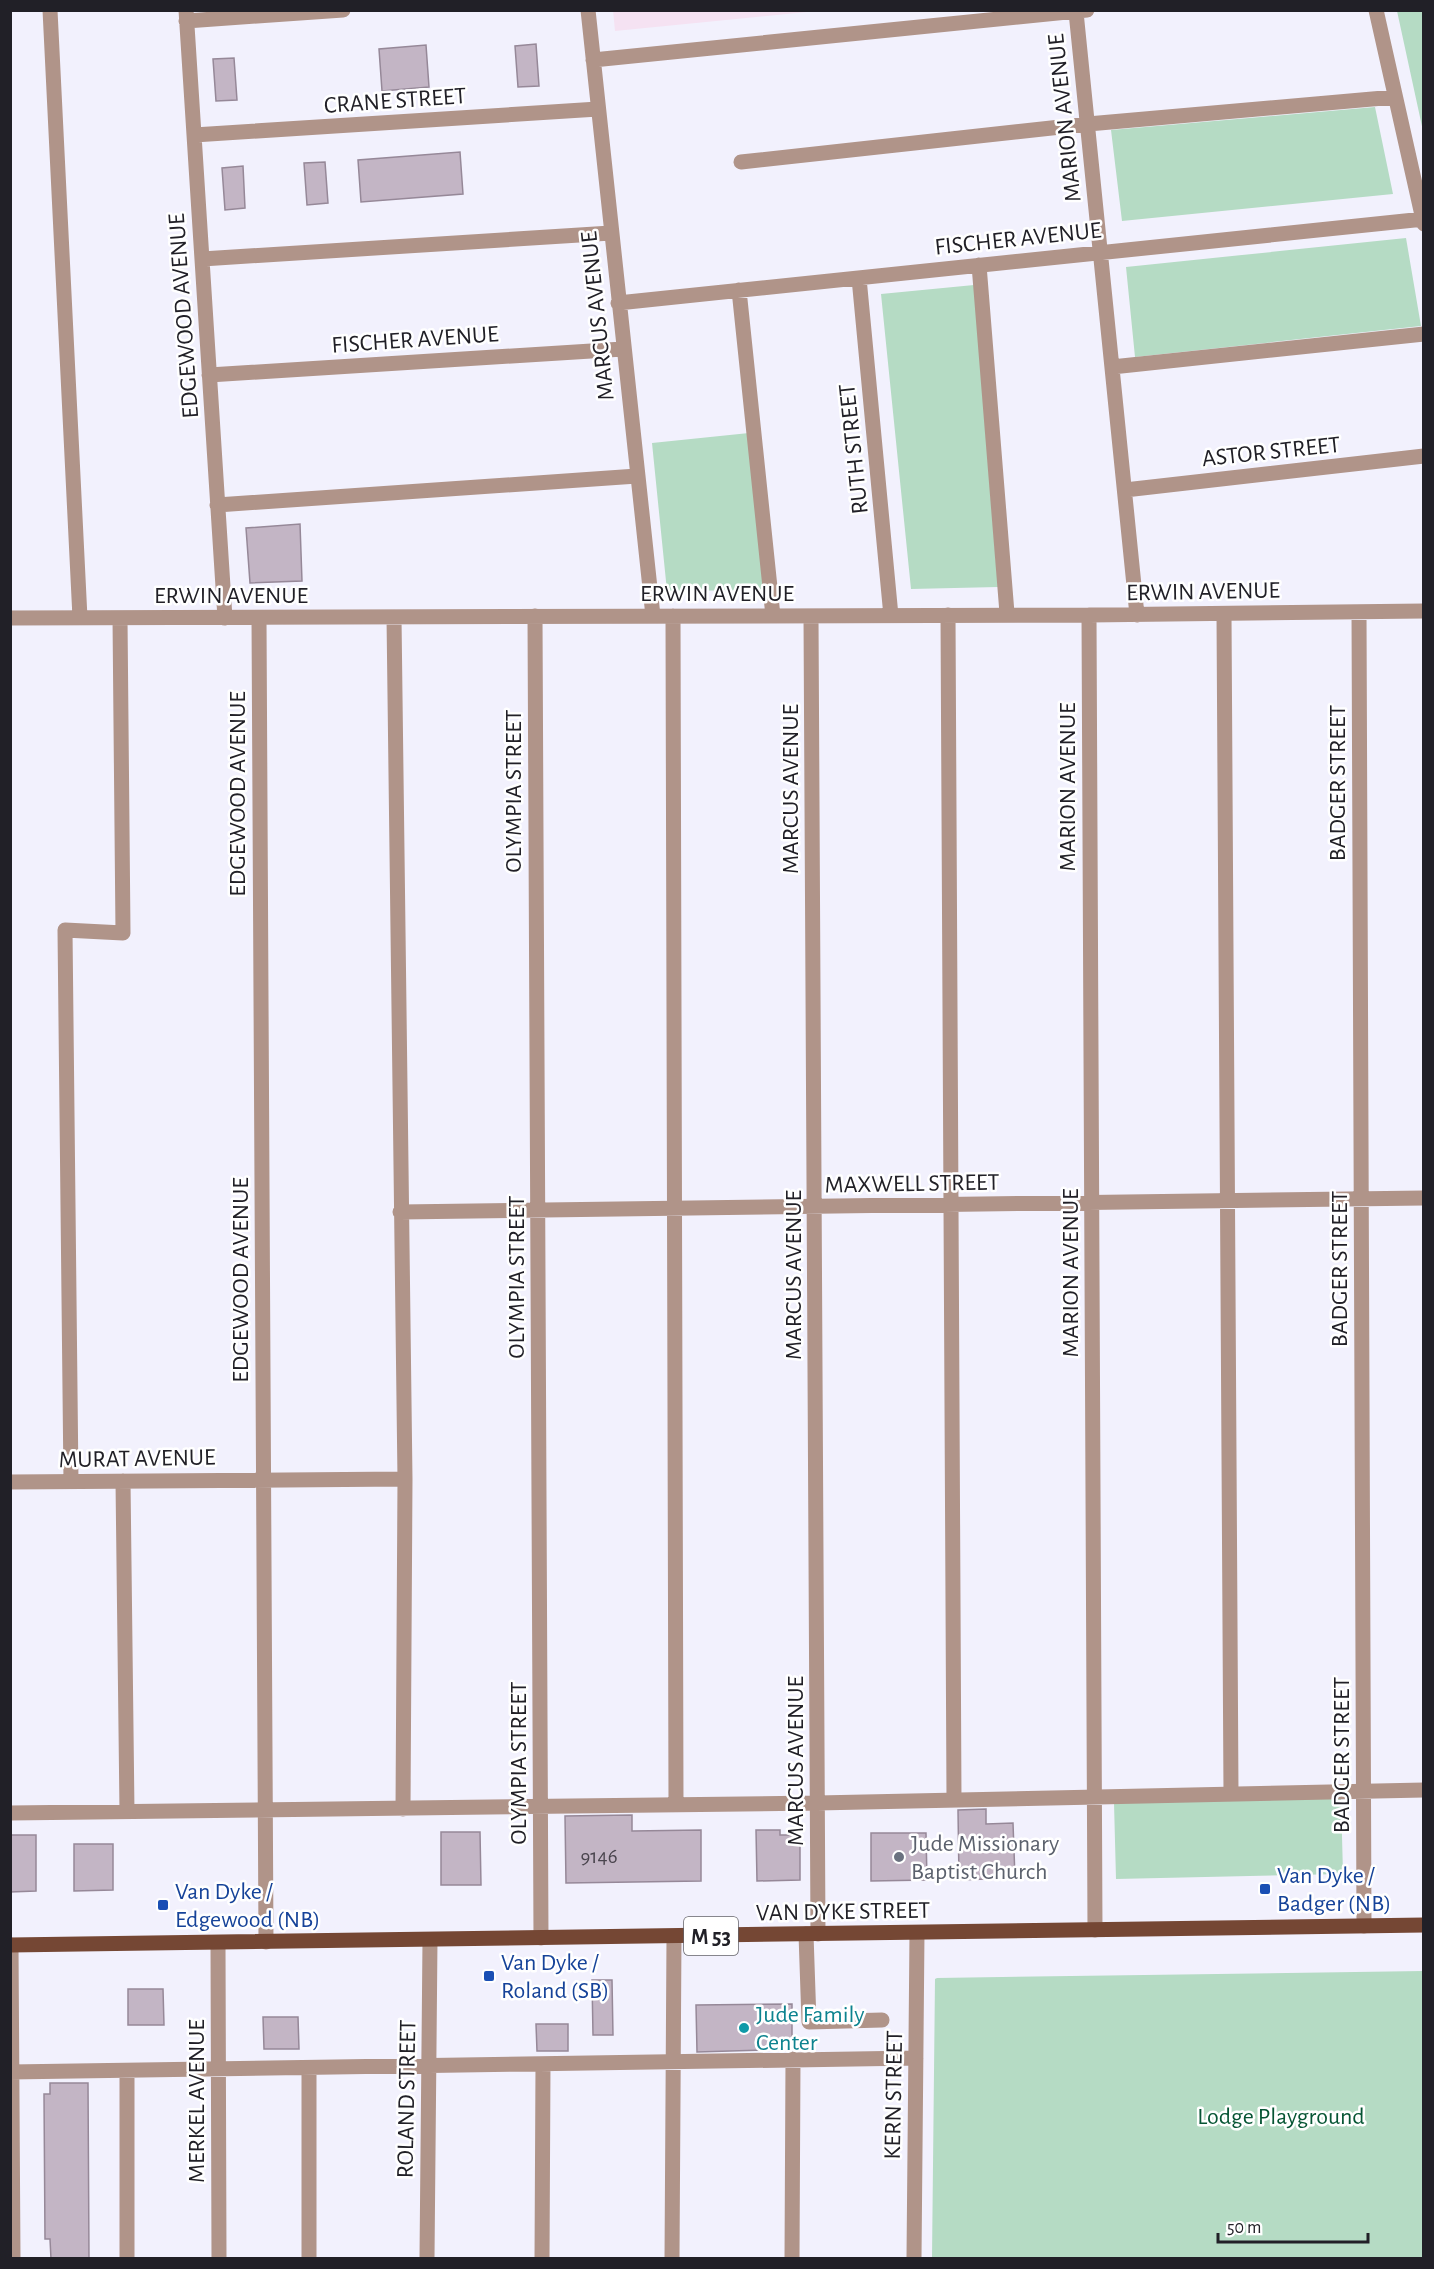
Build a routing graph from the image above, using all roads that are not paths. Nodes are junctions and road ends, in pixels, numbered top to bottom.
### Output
1 (50, 10) edge
2 (343, 10) edge
3 (588, 10) edge
4 (1376, 10) edge
5 (1082, 11) edge
6 (186, 16) edge
7 (593, 60) junction
8 (1395, 97) junction
9 (598, 109) junction
10 (1088, 124) junction
11 (194, 135) junction
12 (741, 162) dead end
13 (1423, 221) edge
14 (611, 232) junction
15 (1101, 253) junction
16 (202, 259) junction
17 (979, 265) junction
18 (859, 278) junction
19 (739, 290) junction
20 (618, 303) junction
21 (1424, 334) edge
22 (623, 349) junction
23 (1112, 367) junction
24 (209, 375) junction
25 (1424, 456) edge
26 (637, 476) junction
27 (1125, 490) junction
28 (217, 505) junction
29 (1424, 611) edge
30 (1359, 612) junction
31 (1007, 613) junction
32 (1224, 614) junction
33 (948, 615) junction
34 (1089, 615) junction
35 (1137, 615) junction
36 (535, 616) junction
37 (653, 616) junction
38 (673, 616) junction
39 (773, 616) junction
40 (811, 616) junction
41 (891, 616) junction
42 (394, 617) junction
43 (10, 618) edge
44 (80, 618) junction
45 (120, 618) junction
46 (225, 618) junction
47 (259, 618) junction
48 (1424, 1198) edge
49 (1361, 1199) junction
50 (1227, 1201) junction
51 (1092, 1203) junction
52 (951, 1205) junction
53 (815, 1207) junction
54 (675, 1209) junction
55 (538, 1211) junction
56 (400, 1212) junction
57 (405, 1479) junction
58 (263, 1480) junction
59 (123, 1481) junction
60 (10, 1482) edge
61 (70, 1482) junction
62 (1424, 1790) edge
63 (1363, 1791) junction
64 (1231, 1794) junction
65 (1094, 1797) junction
66 (954, 1800) junction
67 (817, 1803) junction
68 (676, 1805) junction
69 (541, 1807) junction
70 (403, 1809) junction
71 (265, 1810) junction
72 (126, 1812) junction
73 (10, 1813) edge
74 (1424, 1925) edge
75 (1364, 1926) junction
76 (1095, 1930) junction
77 (917, 1933) junction
78 (812, 1934) junction
79 (674, 1937) junction
80 (541, 1938) junction
81 (430, 1940) junction
82 (266, 1942) junction
83 (218, 1944) junction
84 (11, 1945) edge
85 (882, 2020) dead end
86 (11, 2025) edge
87 (916, 2058) junction
88 (793, 2059) junction
89 (673, 2061) junction
90 (543, 2064) junction
91 (429, 2066) junction
92 (309, 2068) junction
93 (218, 2070) junction
94 (127, 2071) junction
95 (12, 2072) edge
96 (13, 2259) edge
97 (127, 2259) edge
98 (219, 2259) edge
99 (309, 2259) edge
100 (427, 2259) edge
101 (542, 2259) edge
102 (672, 2259) edge
103 (792, 2259) edge
104 (914, 2259) edge

1 - 44 street
2 - 6 street
3 - 7 street, MARCUS AVENUE
4 - 8 street
5 - 7 street
5 - 10 street, MARION AVENUE
6 - 11 street, EDGEWOOD AVENUE
7 - 9 street, MARCUS AVENUE
8 - 10 street
8 - 13 street
9 - 11 street, CRANE STREET
9 - 14 street, MARCUS AVENUE
10 - 12 street
10 - 15 street, MARION AVENUE
11 - 16 street, EDGEWOOD AVENUE
13 - 15 street, FISCHER AVENUE
14 - 16 street
14 - 20 street, MARCUS AVENUE
15 - 17 street, FISCHER AVENUE
15 - 23 street, MARION AVENUE
16 - 24 street, EDGEWOOD AVENUE
17 - 18 street, FISCHER AVENUE
17 - 31 street
18 - 19 street, FISCHER AVENUE
18 - 41 street, RUTH STREET
19 - 20 street, FISCHER AVENUE
19 - 39 street
20 - 22 street, MARCUS AVENUE
21 - 23 street
22 - 24 street, FISCHER AVENUE
22 - 26 street, MARCUS AVENUE
23 - 27 street, MARION AVENUE
24 - 28 street, EDGEWOOD AVENUE
25 - 27 street, ASTOR STREET
26 - 28 street
26 - 37 street, MARCUS AVENUE
27 - 35 street, MARION AVENUE
28 - 46 street, EDGEWOOD AVENUE
29 - 30 street, ERWIN AVENUE
30 - 32 street, ERWIN AVENUE
30 - 49 street, BADGER STREET
31 - 33 street, ERWIN AVENUE
31 - 34 street, ERWIN AVENUE
32 - 35 street, ERWIN AVENUE
32 - 50 street
33 - 41 street, ERWIN AVENUE
33 - 52 street
34 - 35 street, ERWIN AVENUE
34 - 51 street, MARION AVENUE
36 - 37 street, ERWIN AVENUE
36 - 42 street, ERWIN AVENUE
36 - 55 street, OLYMPIA STREET
37 - 38 street, ERWIN AVENUE
38 - 39 street, ERWIN AVENUE
38 - 54 street
39 - 40 street, ERWIN AVENUE
40 - 41 street, ERWIN AVENUE
40 - 53 street, MARCUS AVENUE
42 - 47 street, ERWIN AVENUE
42 - 56 street
43 - 44 street, ERWIN AVENUE
44 - 45 street, ERWIN AVENUE
45 - 46 street, ERWIN AVENUE
45 - 61 street
46 - 47 street, ERWIN AVENUE
47 - 58 street, EDGEWOOD AVENUE
48 - 49 street, MAXWELL STREET
49 - 50 street, MAXWELL STREET
49 - 63 street, BADGER STREET
50 - 51 street, MAXWELL STREET
50 - 64 street
51 - 52 street, MAXWELL STREET
51 - 65 street, MARION AVENUE
52 - 53 street, MAXWELL STREET
52 - 66 street
53 - 54 street, MAXWELL STREET
53 - 67 street, MARCUS AVENUE
54 - 55 street, MAXWELL STREET
54 - 68 street
55 - 56 street, MAXWELL STREET
55 - 69 street, OLYMPIA STREET
56 - 57 street
57 - 58 street, MURAT AVENUE
57 - 70 street
58 - 59 street, MURAT AVENUE
58 - 71 street, EDGEWOOD AVENUE
59 - 61 street, MURAT AVENUE
59 - 72 street
60 - 61 street, MURAT AVENUE
62 - 63 street
63 - 64 street
63 - 75 street, BADGER STREET
64 - 65 street
65 - 66 street
65 - 76 street, MARION AVENUE
66 - 67 street
67 - 68 street
67 - 78 street, MARCUS AVENUE
68 - 69 street
69 - 70 street
69 - 80 street, OLYMPIA STREET
70 - 71 street
71 - 72 street
71 - 82 street, EDGEWOOD AVENUE
72 - 73 street
74 - 75 main road, VAN DYKE STREET / M 53
75 - 76 main road, VAN DYKE STREET / M 53
76 - 77 main road, VAN DYKE STREET / M 53
77 - 78 main road, VAN DYKE STREET / M 53
77 - 87 street, KERN STREET
78 - 79 main road, VAN DYKE STREET / M 53
78 - 85 street, MARCUS AVENUE
79 - 80 main road, VAN DYKE STREET / M 53
79 - 89 street
80 - 81 main road, VAN DYKE STREET / M 53
81 - 82 main road, VAN DYKE STREET / M 53
81 - 91 street, ROLAND STREET
82 - 83 main road, VAN DYKE STREET / M 53
83 - 84 main road, VAN DYKE STREET / M 53
83 - 93 street, MERKEL AVENUE
84 - 86 street
86 - 95 street
87 - 88 street
87 - 104 street, KERN STREET
88 - 89 street
88 - 103 street
89 - 90 street
89 - 102 street
90 - 91 street
90 - 101 street
91 - 92 street
91 - 100 street, ROLAND STREET
92 - 93 street
92 - 99 street
93 - 94 street
93 - 98 street, MERKEL AVENUE
94 - 95 street
94 - 97 street
95 - 96 street

